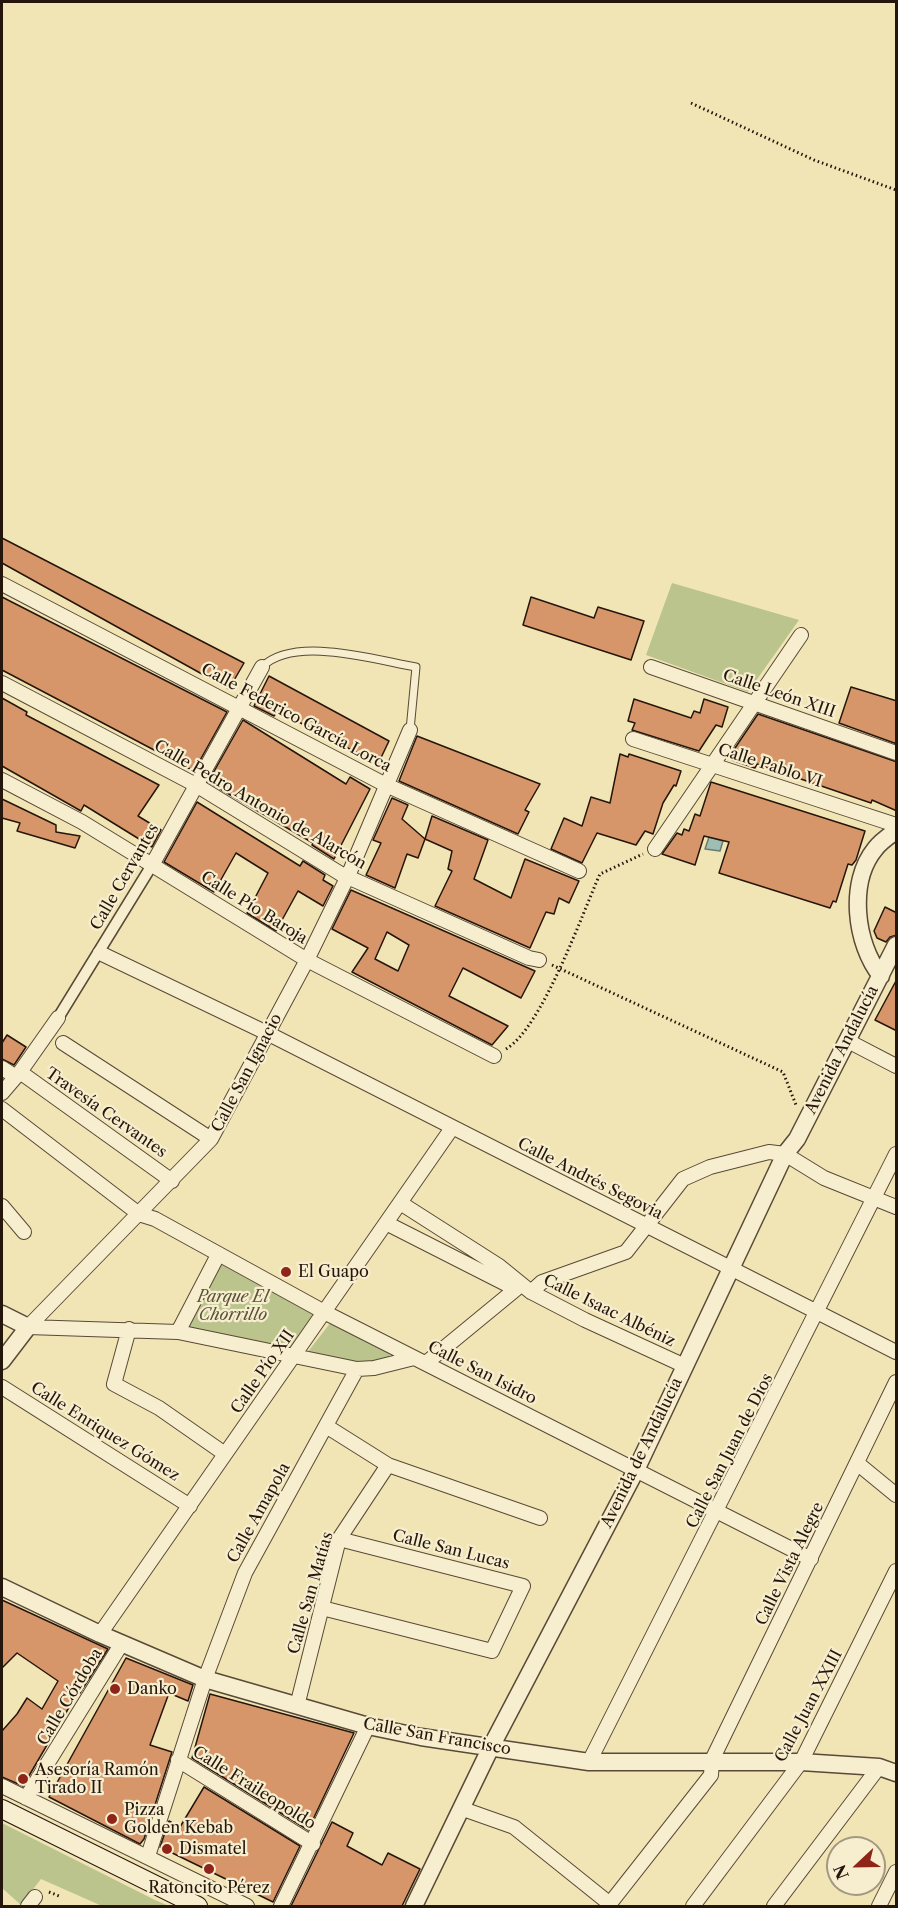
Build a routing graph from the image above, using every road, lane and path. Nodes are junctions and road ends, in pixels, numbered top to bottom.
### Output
1 (691, 102) dead end
2 (897, 190) edge
3 (2, 584) edge
4 (801, 635) dead end
5 (262, 667) joint
6 (651, 667) dead end
7 (2, 683) edge
8 (754, 704) junction
9 (240, 707) junction
10 (410, 730) joint
11 (633, 739) dead end
12 (897, 753) edge
13 (712, 765) junction
14 (2, 780) edge
15 (196, 785) junction
16 (386, 785) junction
17 (897, 825) edge
18 (897, 831) edge
19 (655, 849) joint
20 (153, 865) junction
21 (579, 871) dead end
22 (348, 876) junction
23 (897, 945) edge
24 (100, 953) junction
25 (307, 960) junction
26 (539, 960) joint
27 (559, 969) junction
28 (881, 976) junction
29 (57, 1018) joint
30 (269, 1034) junction
31 (849, 1041) junction
32 (63, 1043) dead end
33 (494, 1056) joint
34 (897, 1066) edge
35 (2, 1068) edge
36 (18, 1075) junction
37 (2, 1093) edge
38 (2, 1109) edge
39 (452, 1128) junction
40 (802, 1128) junction
41 (211, 1139) junction
42 (785, 1154) junction
43 (897, 1154) edge
44 (172, 1181) junction
45 (875, 1198) junction
46 (402, 1204) junction
47 (2, 1206) edge
48 (897, 1207) edge
49 (139, 1214) junction
50 (388, 1224) junction
51 (647, 1226) junction
52 (24, 1232) dead end
53 (218, 1255) junction
54 (732, 1270) junction
55 (522, 1288) junction
56 (326, 1313) junction
57 (818, 1313) junction
58 (2, 1314) edge
59 (28, 1327) junction
60 (129, 1329) junction
61 (178, 1332) junction
62 (897, 1352) edge
63 (294, 1357) junction
64 (420, 1360) junction
65 (2, 1361) edge
66 (685, 1366) junction
67 (357, 1370) junction
68 (897, 1382) edge
69 (2, 1387) edge
70 (326, 1426) junction
71 (225, 1454) junction
72 (857, 1462) junction
73 (388, 1465) junction
74 (636, 1470) junction
75 (897, 1495) edge
76 (190, 1506) junction
77 (718, 1512) junction
78 (540, 1518) dead end
79 (339, 1539) junction
80 (811, 1559) junction
81 (897, 1571) edge
82 (2, 1587) edge
83 (322, 1608) junction
84 (100, 1634) junction
85 (122, 1643) junction
86 (205, 1679) junction
87 (297, 1706) junction
88 (368, 1726) junction
89 (491, 1747) junction
90 (178, 1760) junction
91 (712, 1760) junction
92 (589, 1762) junction
93 (801, 1762) junction
94 (879, 1767) junction
95 (897, 1773) edge
96 (2, 1786) edge
97 (26, 1798) junction
98 (2, 1809) edge
99 (463, 1809) junction
100 (313, 1844) junction
101 (148, 1856) junction
102 (897, 1872) edge
103 (609, 1905) edge
104 (198, 1906) edge
105 (247, 1906) edge
106 (281, 1906) edge
107 (414, 1906) edge
108 (693, 1906) edge
109 (774, 1906) edge
110 (879, 1906) edge

1 - 2 path
3 - 9 street, Calle Federico García Lorca
4 - 8 street
5 - 9 street, Calle Cervantes
5 - 10 lane
6 - 8 street, Calle León XIII
7 - 15 street, Calle Pedro Antonio de Alarcón
8 - 12 street, Calle León XIII
8 - 13 street
9 - 15 street, Calle Cervantes
9 - 16 street, Calle Federico García Lorca
10 - 16 street, Calle San Ignacio
11 - 13 street, Calle Pablo VI
13 - 17 street, Calle Pablo VI
13 - 19 street
14 - 20 street, Calle Pío Baroja
15 - 20 street, Calle Cervantes
15 - 22 street, Calle Pedro Antonio de Alarcón
16 - 21 street, Calle Federico García Lorca
16 - 22 street, Calle San Ignacio
18 - 28 street
19 - 27 path
20 - 24 street, Calle Cervantes
20 - 25 street, Calle Pío Baroja
22 - 25 street, Calle San Ignacio
22 - 26 street, Calle Pedro Antonio de Alarcón
23 - 28 street, Avenida Andalucía
24 - 29 street, Calle Cervantes
24 - 30 street, Calle Andrés Segovia
25 - 30 street, Calle San Ignacio
25 - 33 street, Calle Pío Baroja
26 - 27 path
27 - 33 path
27 - 40 path
28 - 31 street, Avenida Andalucía
29 - 36 street, Calle Cervantes
30 - 39 street, Calle Andrés Segovia
30 - 41 street, Calle San Ignacio
31 - 34 street
31 - 40 street, Avenida Andalucía
32 - 41 street
35 - 36 street, Travesía Cervantes
36 - 37 street, Calle Cervantes
36 - 44 street, Travesía Cervantes
38 - 49 street, Calle San Isidro
39 - 46 street, Calle Pío XII
39 - 51 street, Calle Andrés Segovia
40 - 42 street, Avenida Andalucía
41 - 44 street, Calle San Ignacio
42 - 45 street
42 - 51 street
42 - 54 street, Avenida de Andalucía
43 - 45 street, Calle San Juan de Dios
44 - 49 street, Calle San Ignacio
45 - 48 street
45 - 57 street, Calle San Juan de Dios
46 - 50 street, Calle Pío XII
46 - 55 street, Calle Isaac Albéniz
47 - 52 street
49 - 53 street, Calle San Isidro
49 - 59 street, Calle San Ignacio
50 - 55 street, Calle Isaac Albéniz
50 - 56 street, Calle Pío XII
51 - 54 street, Calle Andrés Segovia
51 - 55 street
53 - 56 street, Calle San Isidro
53 - 61 street
54 - 57 street, Calle Andrés Segovia
54 - 66 street, Avenida de Andalucía
55 - 64 street
55 - 66 street, Calle Isaac Albéniz
56 - 63 street, Calle Pío XII
56 - 64 street, Calle San Isidro
57 - 62 street, Calle Andrés Segovia
57 - 77 street, Calle San Juan de Dios
58 - 59 street
59 - 60 street
59 - 65 street, Calle San Ignacio
60 - 61 street
60 - 71 street
61 - 63 street
63 - 67 street
63 - 71 street, Calle Pío XII
64 - 67 street
64 - 74 street, Calle San Isidro
66 - 74 street, Avenida de Andalucía
67 - 70 street, Calle Amapola
68 - 72 street, Calle Vista Alegre
69 - 76 street, Calle Enriquez Gómez
70 - 73 street
70 - 86 street, Calle Amapola
71 - 76 street, Calle Pío XII
72 - 75 street
72 - 80 street, Calle Vista Alegre
73 - 78 street
73 - 79 street, Calle San Matías
74 - 77 street, Calle San Isidro
74 - 89 street, Avenida de Andalucía
76 - 84 street, Calle Pío XII
77 - 80 street, Calle San Isidro
77 - 92 street, Calle San Juan de Dios
79 - 83 street, Calle San Matías
79 - 83 street, Calle San Lucas
80 - 91 street, Calle Vista Alegre
81 - 93 street, Calle Juan XXIII
82 - 84 street, Calle San Francisco
83 - 87 street, Calle San Matías
84 - 85 street, Calle San Francisco
85 - 86 street, Calle San Francisco
85 - 97 street, Calle Córdoba
86 - 87 street, Calle San Francisco
86 - 90 street, Calle Amapola
87 - 88 street, Calle San Francisco
88 - 89 street, Calle San Francisco
88 - 100 street
89 - 92 street, Calle San Francisco
89 - 99 street
90 - 100 street, Calle Fraileopoldo
90 - 101 street, Calle Amapola
91 - 92 street, Calle San Francisco
91 - 93 street, Calle San Francisco
91 - 103 street, Calle Vista Alegre
93 - 94 street, Calle San Francisco
93 - 108 street, Calle Juan XXIII
94 - 95 street, Calle San Francisco
94 - 109 street
96 - 97 street
97 - 101 street
98 - 104 main road
99 - 103 street
99 - 107 street
100 - 106 street
101 - 105 street
102 - 110 street

